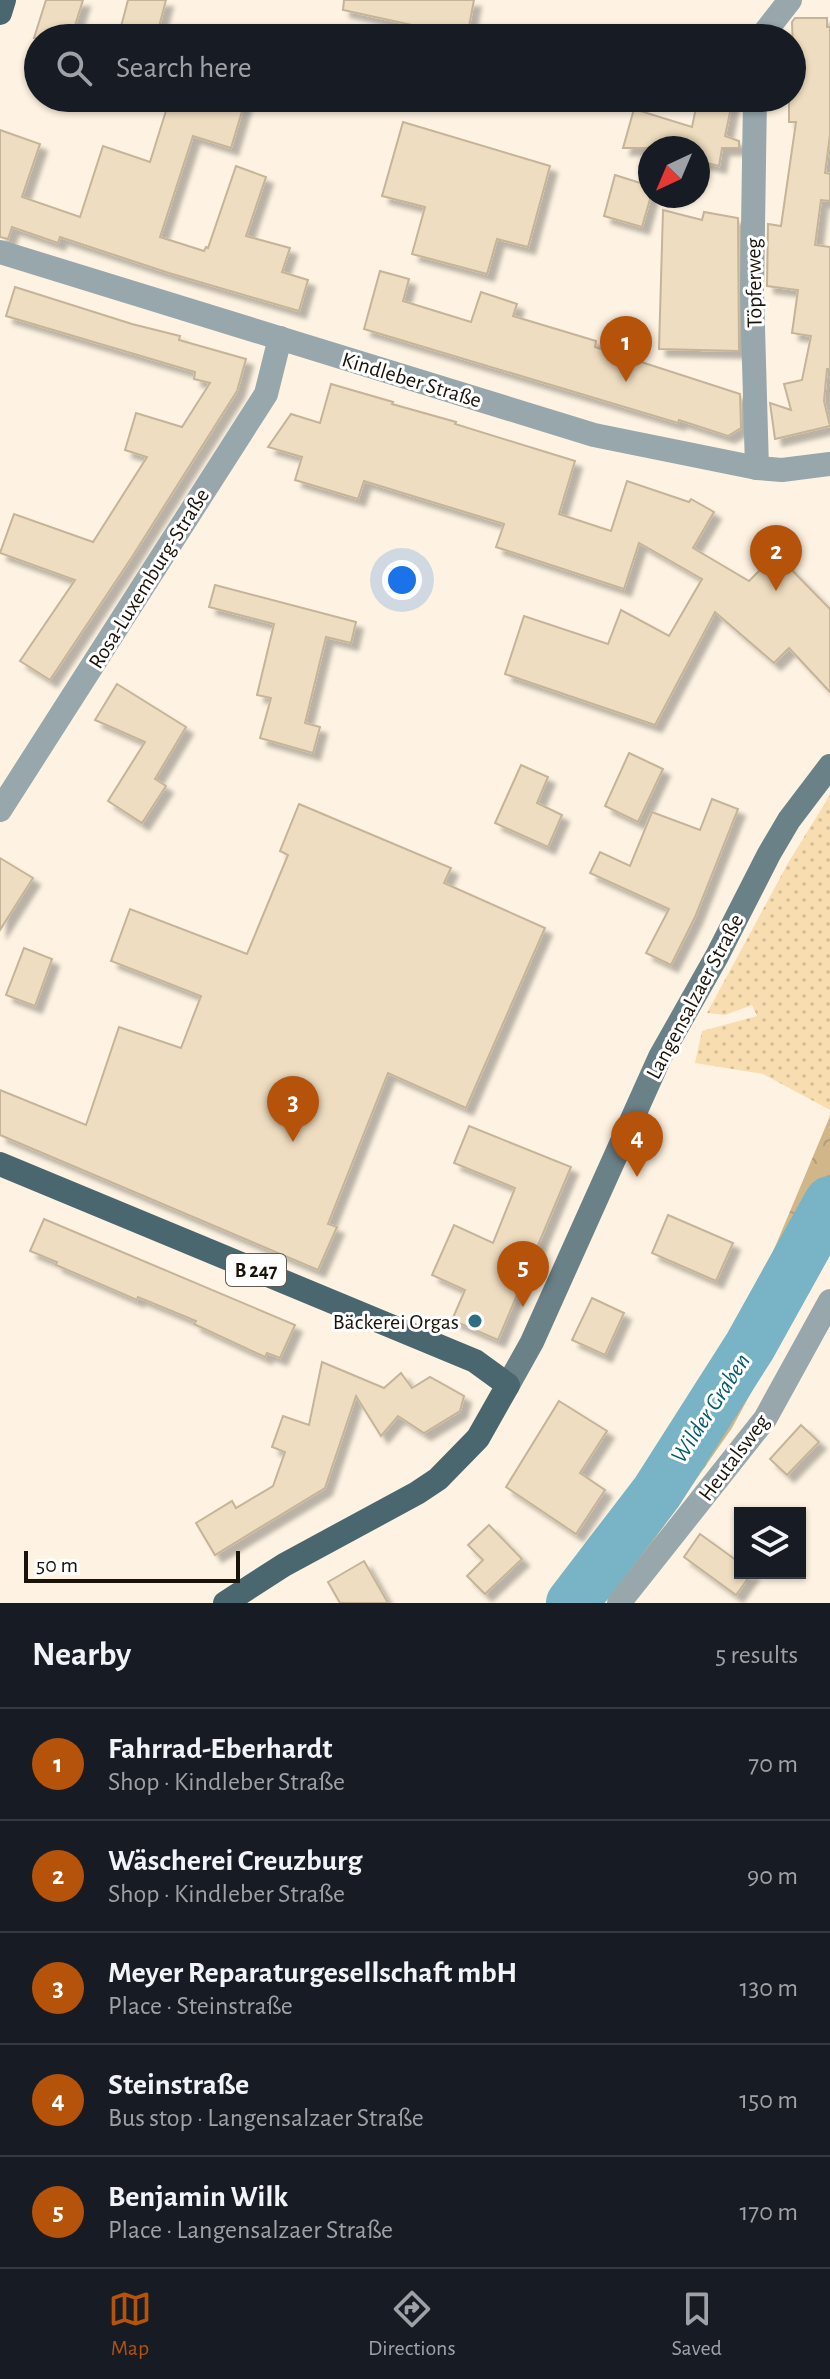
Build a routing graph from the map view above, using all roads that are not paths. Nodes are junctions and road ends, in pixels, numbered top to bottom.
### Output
1 (4, 0) edge
2 (790, 0) edge
3 (0, 13) edge
4 (771, 24) edge
5 (755, 112) edge
6 (0, 252) edge
7 (280, 338) junction
8 (830, 464) edge
9 (757, 468) junction
10 (830, 766) edge
11 (0, 810) edge
12 (0, 1164) edge
13 (830, 1301) edge
14 (508, 1385) junction
15 (225, 1603) edge
16 (619, 1603) edge

1 - 3 main road
2 - 4 street
5 - 9 street, Töpferweg
6 - 7 street, Kindleber Straße
7 - 9 street, Kindleber Straße
7 - 11 street, Rosa-Luxemburg-Straße
8 - 9 street, Kindleber Straße
10 - 14 street, Langensalzaer Straße
12 - 14 main road, B 247
13 - 16 street, Heutalsweg
14 - 15 main road, Langensalzaer Straße

